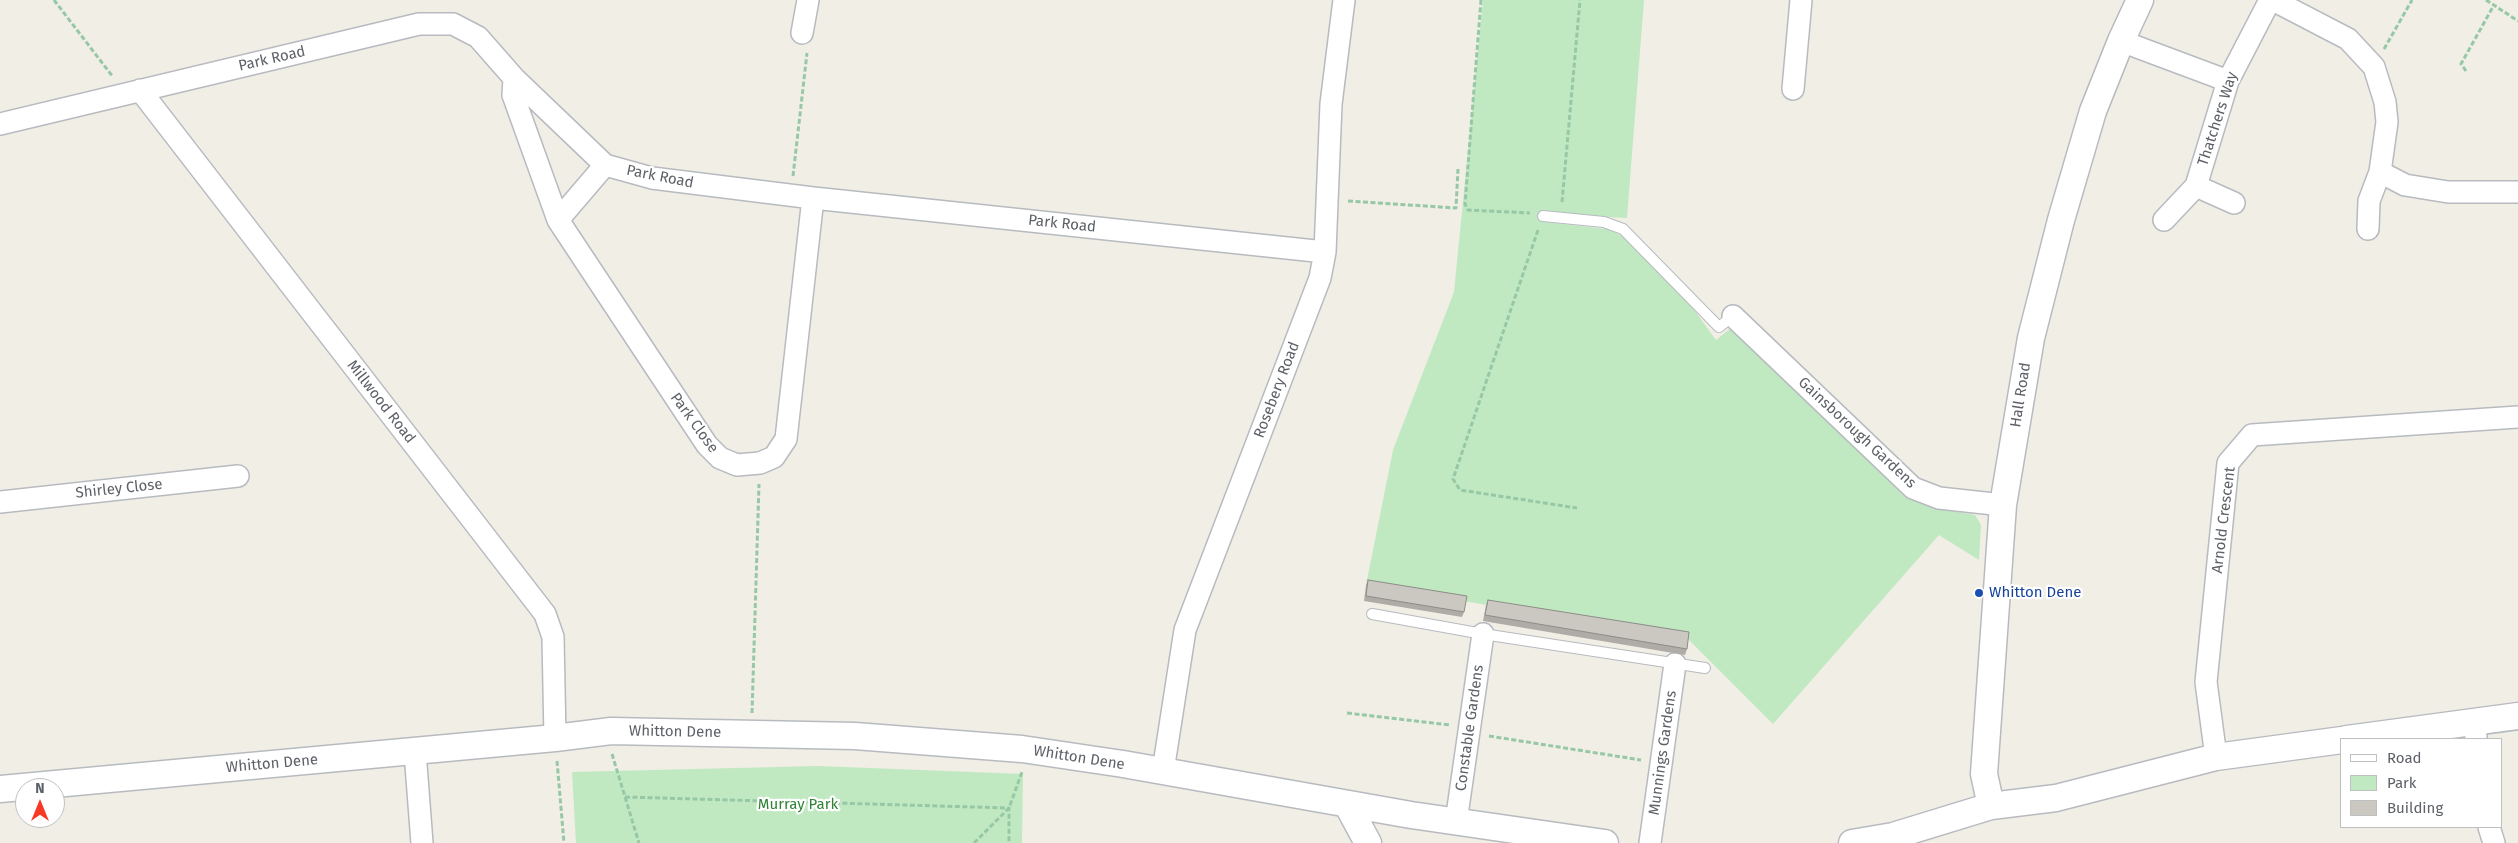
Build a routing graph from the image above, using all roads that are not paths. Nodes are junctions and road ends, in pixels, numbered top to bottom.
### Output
1 (808, 0) edge
2 (1344, 0) edge
3 (1801, 0) edge
4 (2140, 0) edge
5 (2271, 0) edge
6 (802, 33) road end
7 (2121, 41) junction
8 (514, 78) junction
9 (2228, 81) junction
10 (1793, 89) dead end
11 (133, 92) junction
12 (0, 124) edge
13 (605, 165) junction
14 (2380, 172) junction
15 (2196, 186) junction
16 (2518, 192) edge
17 (813, 198) junction
18 (2234, 202) dead end
19 (1543, 216) road end
20 (558, 220) junction
21 (2164, 220) dead end
22 (2368, 229) dead end
23 (1324, 252) junction
24 (1733, 316) joint
25 (2518, 417) edge
26 (238, 476) dead end
27 (0, 502) edge
28 (2003, 504) junction
29 (1372, 614) dead end
30 (1483, 634) junction
31 (1675, 664) junction
32 (1705, 668) dead end
33 (2518, 716) edge
34 (2476, 730) edge
35 (556, 738) junction
36 (2361, 738) edge
37 (2340, 740) edge
38 (415, 752) junction
39 (2216, 757) junction
40 (1163, 771) junction
41 (0, 789) edge
42 (1347, 804) junction
43 (1991, 806) junction
44 (1456, 822) junction
45 (2489, 828) edge
46 (422, 843) edge
47 (1368, 843) edge
48 (1604, 843) edge
49 (1650, 843) edge
50 (1852, 843) edge
51 (2494, 843) edge

1 - 6 street
2 - 23 street, Rosebery Road
3 - 10 street
4 - 7 street, Hall Road
5 - 9 street, Thatchers Way
5 - 14 street
7 - 9 street
7 - 28 street, Hall Road
8 - 11 street, Park Road
8 - 13 street, Park Road
8 - 20 street, Park Close
9 - 15 street, Thatchers Way
11 - 12 street, Park Road
11 - 35 street, Millwood Road
13 - 17 street, Park Road
13 - 20 street
14 - 16 street
14 - 22 street
15 - 18 street, Thatchers Way
15 - 21 street, Thatchers Way
17 - 20 street, Park Close
17 - 23 street, Park Road
19 - 24 lane
23 - 40 street, Rosebery Road
24 - 28 street, Gainsborough Gardens
25 - 39 street, Arnold Crescent
26 - 27 street, Shirley Close
28 - 43 street, Hall Road
29 - 30 lane
30 - 31 lane
30 - 44 street, Constable Gardens
31 - 32 lane
31 - 49 street, Munnings Gardens
33 - 34 street
34 - 36 street
35 - 38 street, Whitton Dene
35 - 40 street, Whitton Dene
37 - 39 street
38 - 41 street, Whitton Dene
38 - 46 street
39 - 43 street
40 - 42 street, Whitton Dene
42 - 44 street, Whitton Dene
42 - 47 street
43 - 50 street
44 - 48 street, Whitton Dene
45 - 51 street

